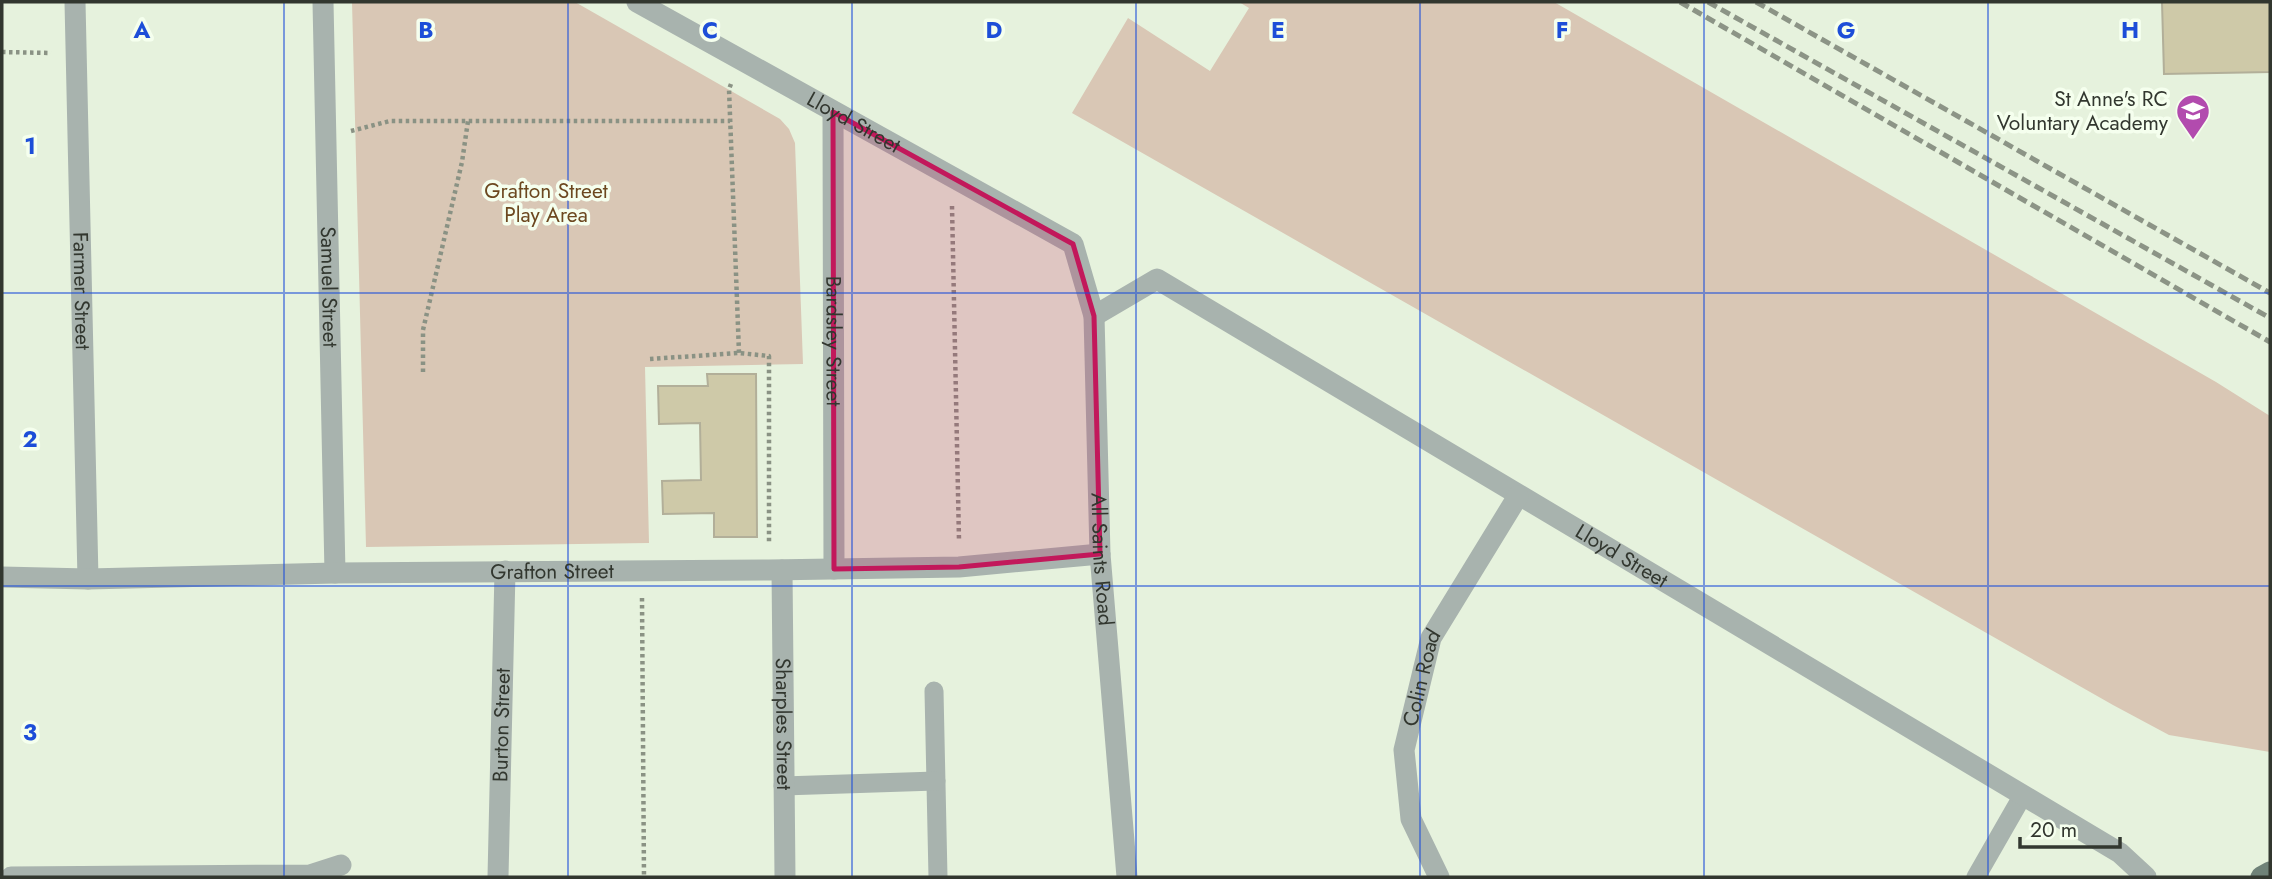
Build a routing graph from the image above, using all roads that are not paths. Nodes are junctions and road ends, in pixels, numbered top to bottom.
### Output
1 (75, 2) edge
2 (323, 2) edge
3 (637, 2) edge
4 (833, 112) junction
5 (1073, 244) joint
6 (1094, 316) junction
7 (1518, 496) junction
8 (1100, 554) junction
9 (834, 569) junction
10 (776, 570) junction
11 (505, 571) junction
12 (335, 573) junction
13 (2, 577) edge
14 (88, 579) junction
15 (934, 691) dead end
16 (936, 781) junction
17 (783, 786) junction
18 (2023, 795) junction
19 (341, 865) dead end
20 (2270, 872) edge
21 (2, 876) edge
22 (310, 876) edge
23 (11, 877) edge
24 (498, 877) edge
25 (785, 877) edge
26 (938, 877) edge
27 (1127, 877) edge
28 (1439, 877) edge
29 (1976, 877) edge
30 (2146, 877) edge
31 (2261, 877) edge

1 - 14 street, Farmer Street
2 - 12 street, Samuel Street
3 - 4 street, Lloyd Street
4 - 5 street, Lloyd Street
4 - 9 street, Bardsley Street
5 - 6 street, All Saints Road
6 - 7 street, Lloyd Street
6 - 8 street, All Saints Road
7 - 18 street, Lloyd Street
7 - 28 street, Colin Road
8 - 9 street, Grafton Street
8 - 27 street, All Saints Road
9 - 10 street, Grafton Street
10 - 11 street, Grafton Street
10 - 17 street, Sharples Street
11 - 12 street, Grafton Street
11 - 24 street, Burton Street
12 - 14 street, Grafton Street
13 - 14 street, Grafton Street
15 - 16 lane
16 - 17 lane
16 - 26 lane
17 - 25 street, Sharples Street
18 - 29 lane
18 - 30 street, Lloyd Street
19 - 22 street
20 - 31 main road
21 - 23 street
22 - 23 street

